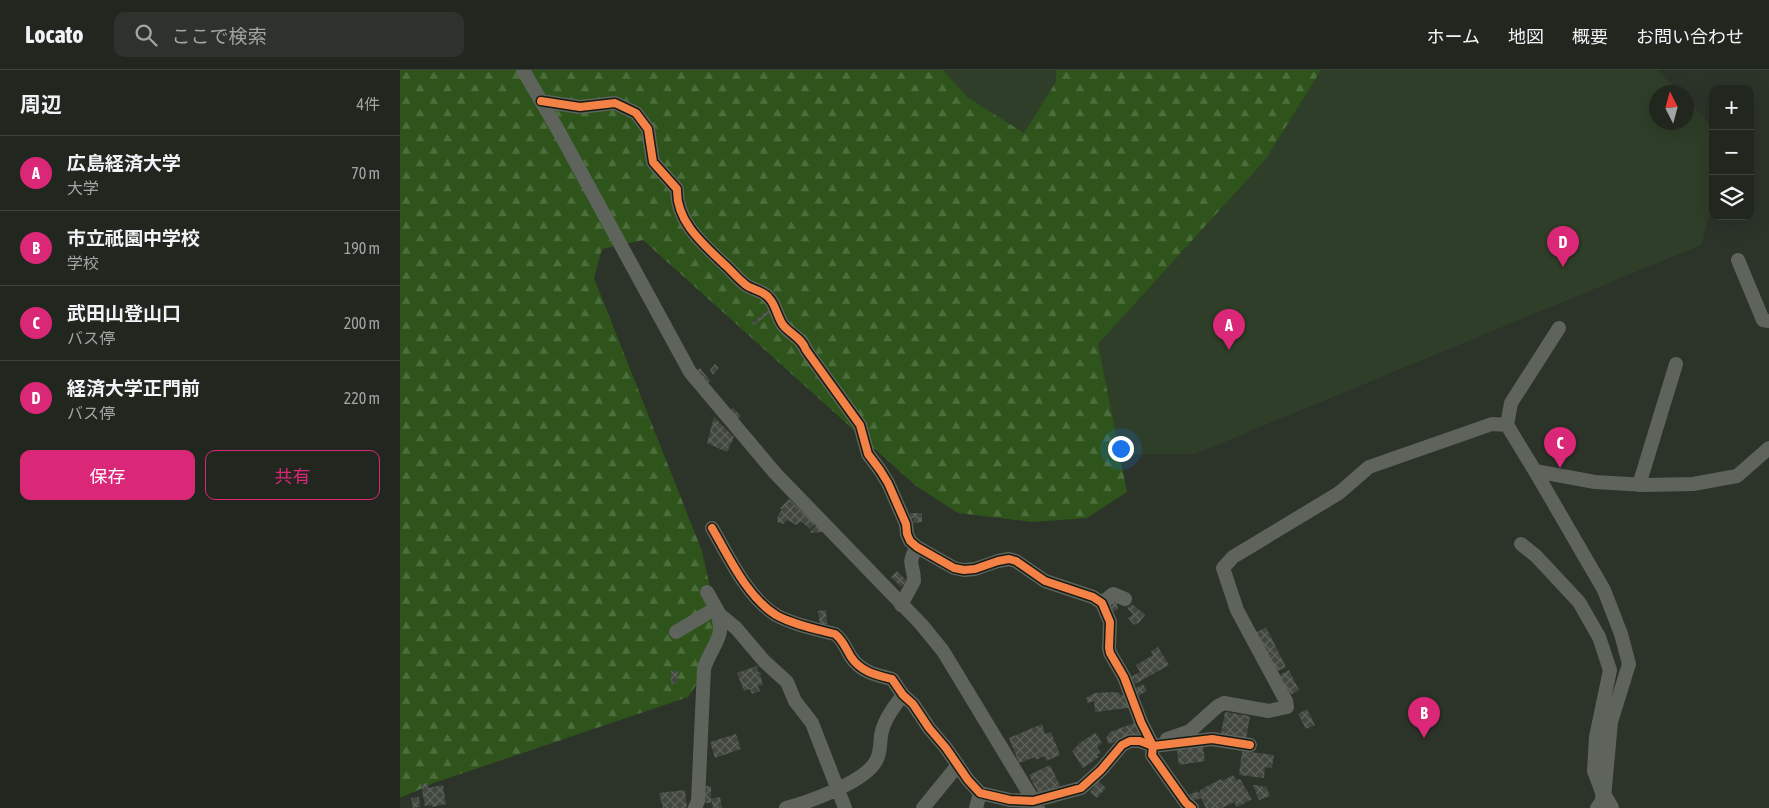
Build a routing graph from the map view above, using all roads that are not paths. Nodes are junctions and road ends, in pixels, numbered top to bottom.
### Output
1 (523, 70) edge
2 (541, 101) junction
3 (1738, 260) dead end
4 (1769, 320) edge
5 (1559, 328) dead end
6 (1676, 364) dead end
7 (1507, 425) junction
8 (1769, 448) edge
9 (1536, 471) junction
10 (1638, 485) junction
11 (712, 528) dead end
12 (1521, 544) dead end
13 (917, 547) junction
14 (707, 592) dead end
15 (1125, 599) dead end
16 (1102, 603) junction
17 (901, 605) junction
18 (718, 611) junction
19 (676, 632) dead end
20 (903, 695) junction
21 (1250, 745) dead end
22 (1153, 746) junction
23 (958, 765) junction
24 (838, 789) junction
25 (980, 793) junction
26 (1029, 804) edge
27 (1604, 805) edge
28 (695, 808) edge
29 (786, 808) edge
30 (845, 808) edge
31 (923, 808) edge
32 (976, 808) edge
33 (1192, 808) edge

1 - 2 street
2 - 13 street
2 - 17 street
3 - 4 street
5 - 7 street
6 - 10 street
7 - 9 street
7 - 22 street
8 - 10 street
9 - 10 street
9 - 27 street
11 - 20 street
12 - 27 street
13 - 16 street
13 - 17 street
14 - 18 street
15 - 16 street
16 - 22 street
17 - 26 street
18 - 19 street
18 - 24 street
18 - 28 street
20 - 23 street
20 - 24 street
21 - 22 street
22 - 26 street
22 - 33 street
23 - 25 street
23 - 31 street
24 - 29 street
24 - 30 street
25 - 26 street
25 - 32 street

